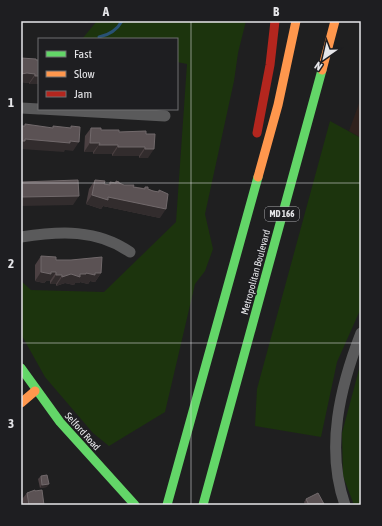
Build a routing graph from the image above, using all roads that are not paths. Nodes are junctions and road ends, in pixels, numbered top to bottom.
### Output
1 (275, 21) edge
2 (296, 21) edge
3 (335, 21) edge
4 (21, 108) edge
5 (38, 109) edge
6 (58, 110) edge
7 (166, 116) dead end
8 (255, 142) dead end
9 (245, 189) dead end
10 (21, 237) edge
11 (130, 252) dead end
12 (361, 333) edge
13 (206, 366) junction
14 (21, 368) edge
15 (35, 392) junction
16 (21, 403) edge
17 (230, 408) junction
18 (135, 505) edge
19 (167, 505) edge
20 (203, 505) edge
21 (207, 505) edge
22 (345, 505) edge

1 - 8 main road
2 - 13 main road, MD 166
3 - 17 main road, Metropolitan Boulevard / MD 166
4 - 5 street
6 - 7 street
9 - 13 main road
10 - 11 street
12 - 22 street
13 - 19 main road, MD 166
14 - 15 main road, Selford Road
15 - 16 main road
15 - 18 main road, Selford Road
17 - 20 main road, Metropolitan Boulevard / MD 166
17 - 21 main road

